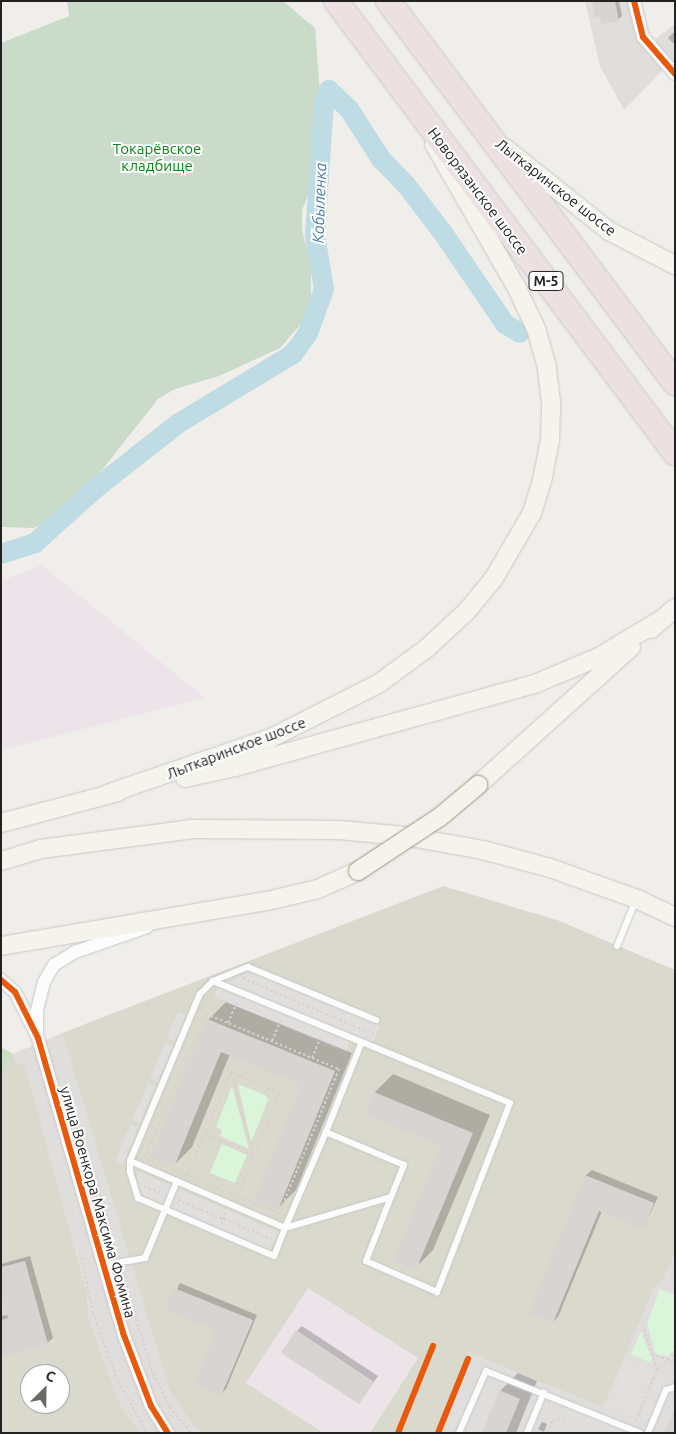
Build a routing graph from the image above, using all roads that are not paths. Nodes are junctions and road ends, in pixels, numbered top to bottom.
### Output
1 (336, 1) edge
2 (388, 1) edge
3 (634, 1) edge
4 (675, 74) edge
5 (417, 110) junction
6 (490, 136) junction
7 (675, 265) edge
8 (675, 383) edge
9 (675, 452) edge
10 (675, 608) edge
11 (659, 621) junction
12 (107, 794) junction
13 (1, 823) edge
14 (1, 861) edge
15 (637, 899) junction
16 (180, 915) junction
17 (675, 917) edge
18 (1, 946) edge
19 (617, 946) dead end
20 (1, 980) edge
21 (213, 981) junction
22 (376, 1020) dead end
23 (38, 1038) junction
24 (361, 1044) junction
25 (326, 1132) junction
26 (130, 1161) junction
27 (177, 1181) junction
28 (391, 1197) junction
29 (165, 1210) junction
30 (285, 1228) junction
31 (104, 1265) junction
32 (675, 1387) edge
33 (544, 1392) junction
34 (168, 1433) edge
35 (459, 1433) edge
36 (527, 1433) edge
37 (640, 1433) edge
38 (648, 1433) edge

1 - 5 highway, Новорязанское шоссе / М-5
2 - 6 highway, М-5
3 - 4 street
5 - 9 highway, Новорязанское шоссе / М-5
5 - 12 main road, Лыткаринское шоссе
6 - 7 main road, Лыткаринское шоссе
6 - 8 highway, М-5
10 - 11 main road, Лыткаринское шоссе
11 - 12 main road, Лыткаринское шоссе
11 - 16 main road, Лыткаринское шоссе, bridge
12 - 13 main road, Лыткаринское шоссе
14 - 15 main road
15 - 17 main road
15 - 19 lane
16 - 18 main road, Лыткаринское шоссе
16 - 23 street, улица Военкора Максима Фомина
20 - 23 street, улица Военкора Максима Фомина
21 - 22 lane
21 - 24 lane
21 - 26 lane
23 - 31 street, улица Военкора Максима Фомина
24 - 25 lane
24 - 28 lane
25 - 28 lane
25 - 30 lane
26 - 27 lane
26 - 29 lane
27 - 29 lane
27 - 30 lane
28 - 30 lane
29 - 30 lane
29 - 31 lane
31 - 34 street, улица Военкора Максима Фомина
32 - 38 lane
33 - 35 lane
33 - 36 lane
33 - 37 lane

